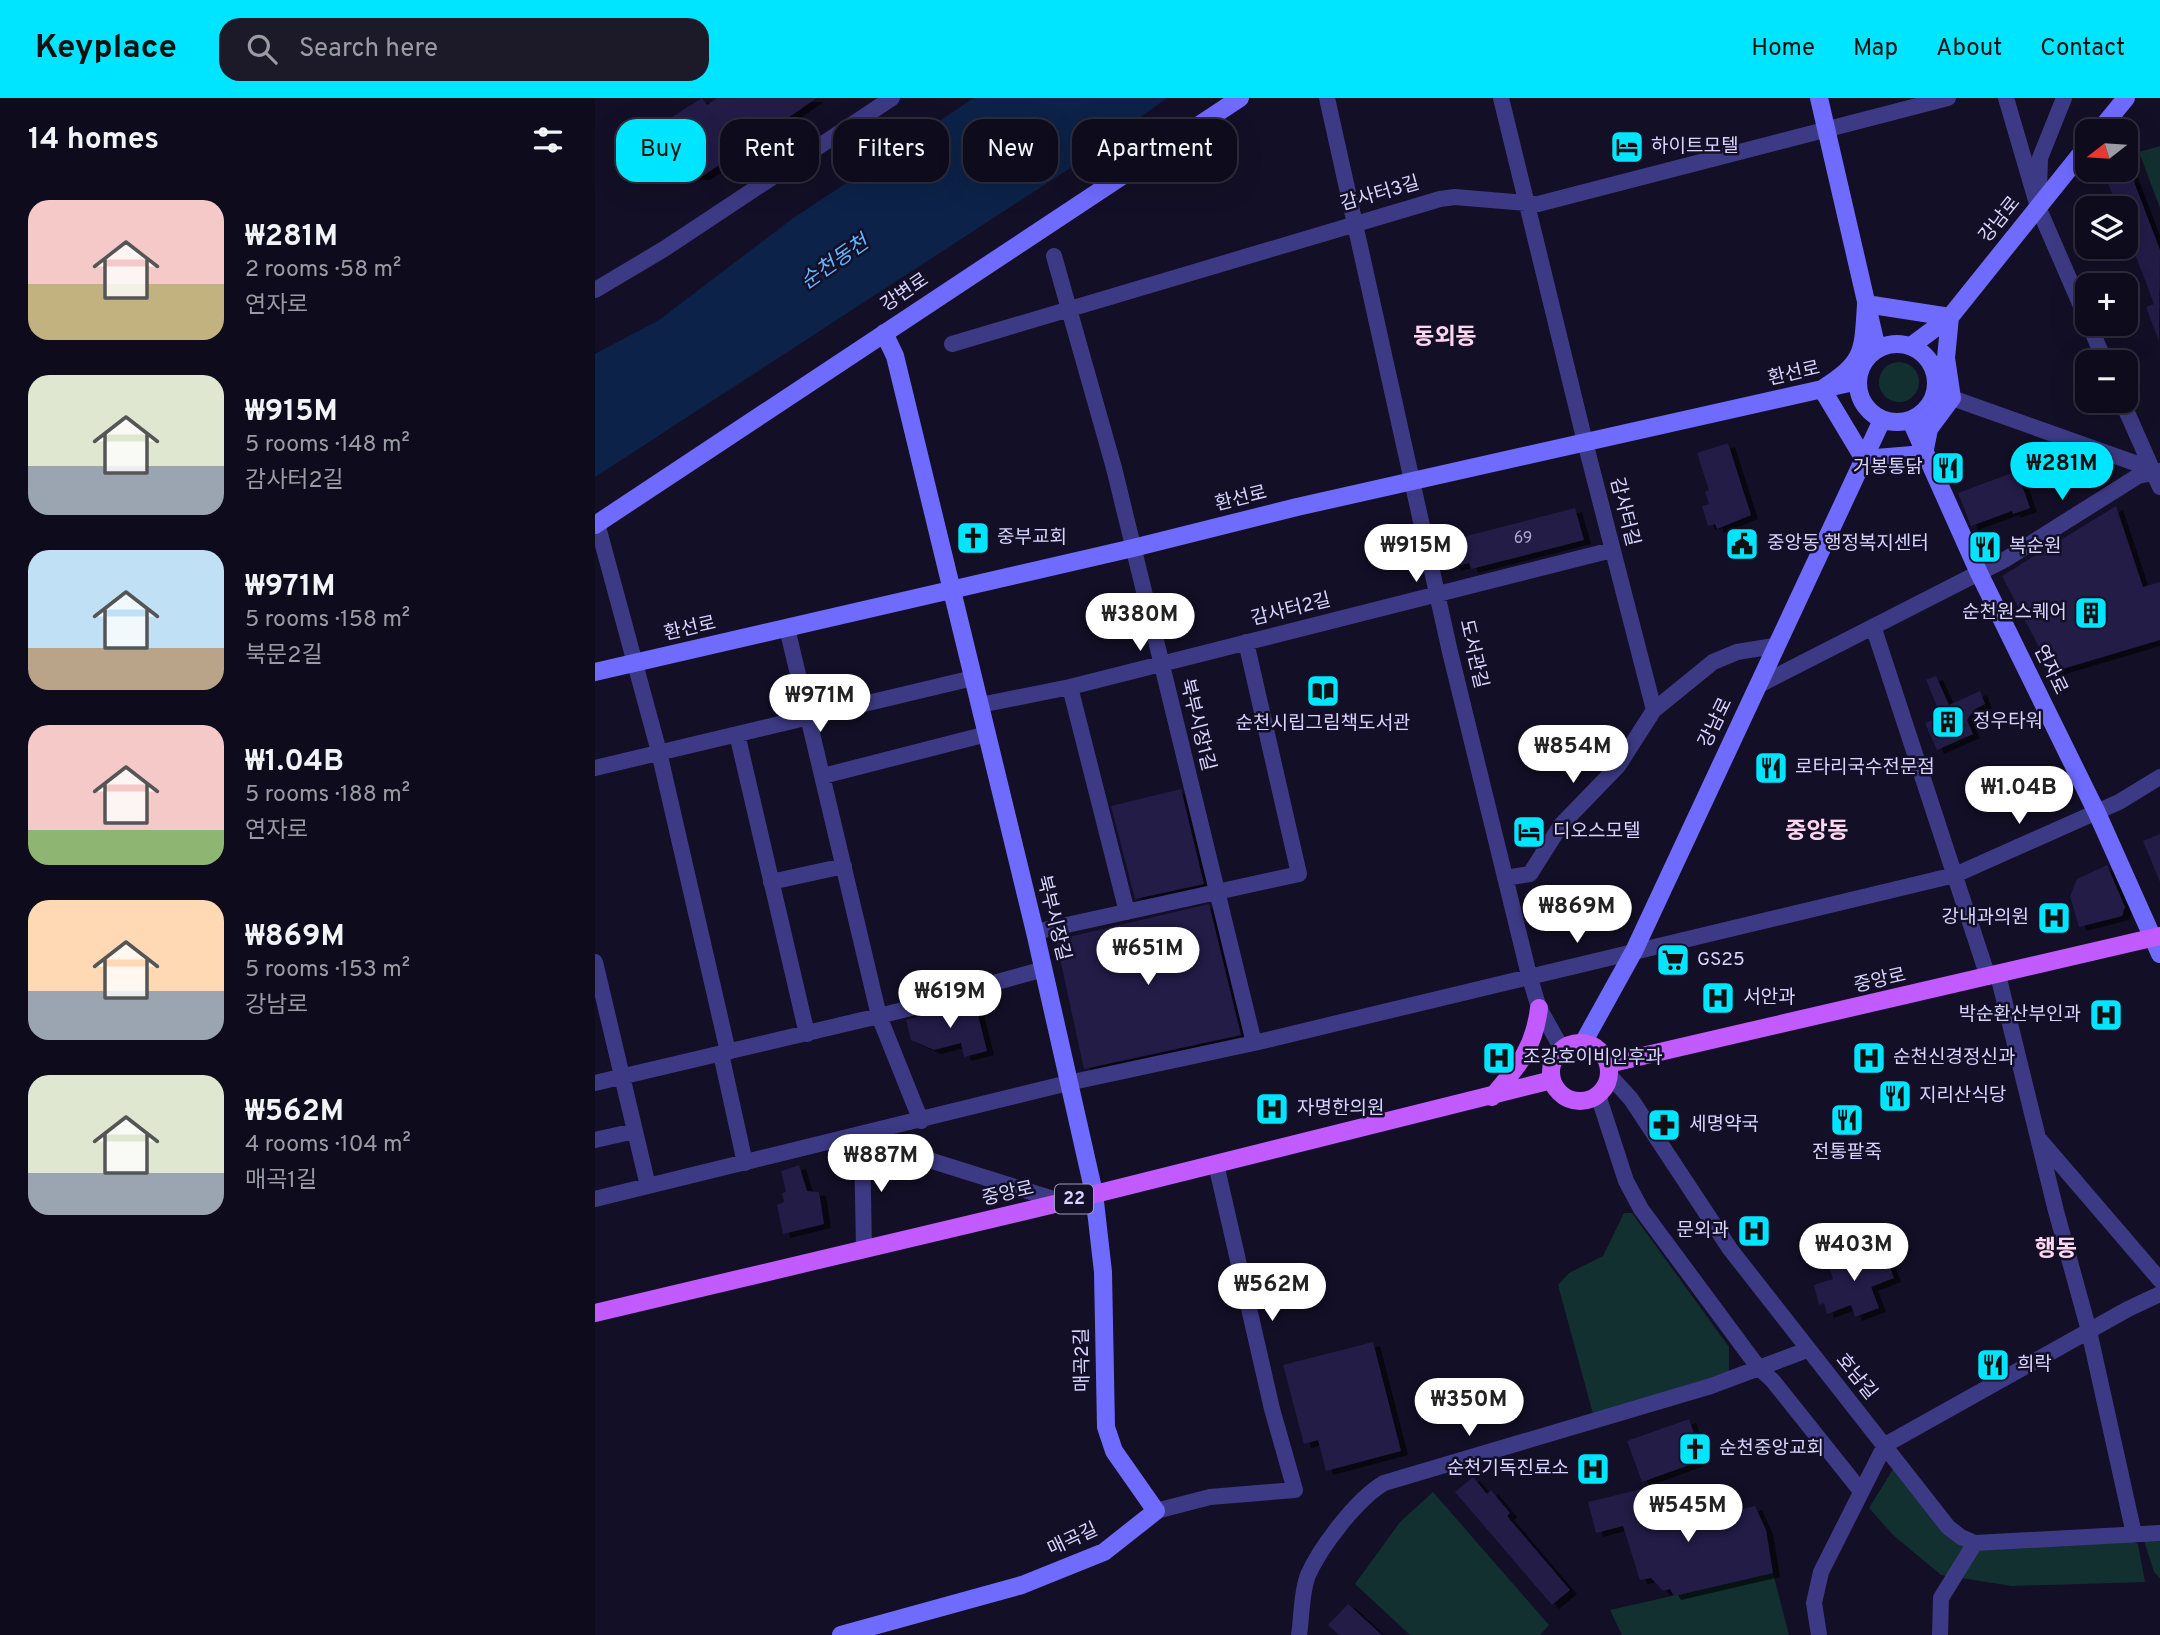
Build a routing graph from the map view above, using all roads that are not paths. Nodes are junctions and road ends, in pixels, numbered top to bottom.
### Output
1 (892, 98) edge
2 (1240, 98) edge
3 (1327, 98) edge
4 (1501, 98) edge
5 (1819, 98) edge
6 (1948, 98) edge
7 (2006, 98) edge
8 (2064, 98) edge
9 (2126, 98) edge
10 (2109, 119) edge
11 (1826, 131) junction
12 (2075, 161) edge
13 (1528, 204) junction
14 (2038, 206) junction
15 (1356, 223) junction
16 (1054, 256) dead end
17 (595, 290) edge
18 (2075, 293) edge
19 (1866, 304) junction
20 (1070, 309) junction
21 (1950, 317) junction
22 (884, 332) junction
23 (952, 345) dead end
24 (1911, 346) junction
25 (1877, 349) junction
26 (1858, 381) junction
27 (1822, 389) junction
28 (1937, 389) junction
29 (1952, 398) junction
30 (2128, 413) edge
31 (1882, 420) junction
32 (1911, 421) junction
33 (1584, 442) junction
34 (1924, 454) junction
35 (1864, 459) junction
36 (2158, 477) edge
37 (1411, 481) junction
38 (596, 524) edge
39 (1133, 548) junction
40 (1612, 550) junction
41 (1979, 573) junction
42 (952, 587) junction
43 (1437, 594) junction
44 (787, 628) junction
45 (1874, 629) junction
46 (1247, 642) junction
47 (1774, 646) junction
48 (635, 663) junction
49 (1161, 663) junction
50 (595, 672) edge
51 (973, 678) junction
52 (1757, 686) junction
53 (1070, 687) junction
54 (980, 705) junction
55 (1654, 710) junction
56 (808, 718) junction
57 (737, 734) junction
58 (986, 734) junction
59 (659, 752) junction
60 (595, 768) edge
61 (823, 776) junction
62 (2160, 777) edge
63 (2097, 813) junction
64 (844, 866) junction
65 (1955, 875) junction
66 (1505, 878) junction
67 (771, 882) junction
68 (1216, 892) junction
69 (1127, 912) junction
70 (1035, 932) junction
71 (2158, 942) edge
72 (1634, 951) junction
73 (595, 962) edge
74 (1044, 969) junction
75 (1529, 975) junction
76 (1993, 976) junction
77 (1539, 1008) junction
78 (879, 1016) junction
79 (807, 1034) junction
80 (1254, 1043) junction
81 (1583, 1043) junction
82 (1562, 1049) junction
83 (725, 1053) junction
84 (1609, 1070) junction
85 (622, 1076) junction
86 (1552, 1080) junction
87 (595, 1083) edge
88 (1068, 1083) junction
89 (1598, 1095) junction
90 (1492, 1097) junction
91 (921, 1121) junction
92 (635, 1131) junction
93 (2038, 1137) junction
94 (862, 1139) junction
95 (595, 1140) edge
96 (840, 1141) junction
97 (745, 1163) junction
98 (1216, 1164) junction
99 (649, 1186) junction
100 (1094, 1194) junction
101 (595, 1199) edge
102 (1063, 1202) junction
103 (864, 1250) junction
104 (2160, 1280) edge
105 (2160, 1294) edge
106 (595, 1313) edge
107 (2089, 1331) junction
108 (1807, 1350) junction
109 (1758, 1367) junction
110 (1885, 1445) junction
111 (1860, 1490) junction
112 (1156, 1511) junction
113 (2160, 1533) edge
114 (2134, 1534) junction
115 (1975, 1543) junction
116 (864, 1632) edge
117 (841, 1635) edge
118 (1300, 1635) edge
119 (1819, 1635) edge
120 (1940, 1635) edge

1 - 17 street
2 - 22 main road, 강변로
3 - 15 street, 도서관길
4 - 13 street, 감사터길
5 - 11 main road
6 - 11 street, 감사터3길
7 - 14 street
8 - 14 street
9 - 10 main road
11 - 13 street, 감사터3길
11 - 19 main road
12 - 14 main road, 강남로
13 - 15 street, 감사터3길
13 - 33 street, 감사터길
14 - 18 street
14 - 21 main road, 강남로
15 - 20 street, 감사터3길
15 - 37 street, 도서관길
16 - 20 street, 북부시장1길
19 - 21 main road
19 - 25 main road
19 - 27 main road
20 - 23 street, 감사터3길
20 - 39 street, 북부시장1길
21 - 24 main road, 강남로
21 - 29 main road
22 - 38 main road, 강변로
22 - 42 main road, 북부시장길
24 - 25 main road
24 - 28 main road
25 - 26 main road
26 - 27 main road, 환선로
26 - 31 main road
27 - 33 main road, 환선로
27 - 35 main road
28 - 29 street
28 - 32 main road
29 - 34 main road
29 - 36 street
30 - 36 street
31 - 32 main road
31 - 35 main road, 강남로
32 - 34 main road, 연자로
33 - 37 main road, 환선로
33 - 40 street, 감사터길
34 - 35 main road
34 - 41 main road, 연자로
35 - 47 main road, 강남로
36 - 41 street
37 - 39 main road, 환선로
37 - 43 street, 도서관길
38 - 48 street
39 - 42 main road, 환선로
39 - 49 street, 북부시장1길
40 - 43 street, 감사터2길
40 - 55 street, 감사터길
41 - 45 street
41 - 63 main road, 연자로
42 - 44 main road, 환선로
42 - 51 main road, 북부시장길
43 - 46 street, 감사터2길
43 - 66 street, 도서관길
44 - 48 main road, 환선로
44 - 56 street
45 - 52 street
45 - 65 street
46 - 49 street, 감사터2길
46 - 68 street
47 - 52 main road, 강남로
47 - 55 street
48 - 50 main road, 환선로
48 - 59 street
49 - 53 street, 감사터2길
49 - 68 street, 북부시장1길
51 - 54 main road, 북부시장길
51 - 56 street
52 - 72 main road, 강남로
53 - 54 street, 감사터2길
53 - 69 street
54 - 58 main road, 북부시장길
55 - 66 street
56 - 57 street
56 - 61 street
57 - 59 street
57 - 67 street
58 - 61 street
58 - 70 main road, 북부시장길
59 - 60 street
59 - 83 street
61 - 64 street
62 - 63 street
63 - 65 street
63 - 71 main road, 연자로
64 - 67 street
64 - 78 street
65 - 72 street
65 - 76 street
66 - 75 street, 도서관길
67 - 79 street
68 - 69 street
68 - 80 street, 북부시장1길
69 - 70 street
70 - 74 main road, 북부시장길
71 - 76 main road, 중앙로
72 - 75 street
72 - 81 main road, 강남로
73 - 85 street
74 - 78 street
74 - 88 main road, 북부시장길
75 - 77 street, 도서관길
75 - 80 street
76 - 84 main road, 중앙로
76 - 93 street
77 - 82 street, 도서관길
77 - 90 main road
78 - 79 street
78 - 91 street
79 - 83 street
80 - 88 street
81 - 82 main road
81 - 84 main road
82 - 86 main road
83 - 85 street
83 - 97 street
84 - 89 main road
84 - 108 street, 호남길
85 - 87 street
85 - 92 street
86 - 89 main road
86 - 90 main road, 중앙로 / 22
88 - 91 street
88 - 100 main road, 북부시장길
89 - 109 street
90 - 98 main road, 중앙로 / 22
91 - 96 street
92 - 95 street
92 - 99 street
93 - 104 street
93 - 107 street
94 - 96 street
94 - 102 street
94 - 103 street
96 - 97 street
97 - 99 street
98 - 100 main road, 중앙로 / 22
98 - 112 street, 매곡길
99 - 101 street
100 - 102 main road, 중앙로 / 22
100 - 112 main road, 매곡2길
102 - 103 main road, 중앙로 / 22
103 - 106 main road, 중앙로 / 22
105 - 107 street
107 - 110 street
107 - 114 street
108 - 109 street
108 - 110 street, 호남길
109 - 111 street
109 - 118 street
110 - 111 street
110 - 115 street, 호남길
111 - 119 street
112 - 116 main road, 매곡길
113 - 114 street
114 - 115 street
115 - 120 street
116 - 117 main road, 매곡길

